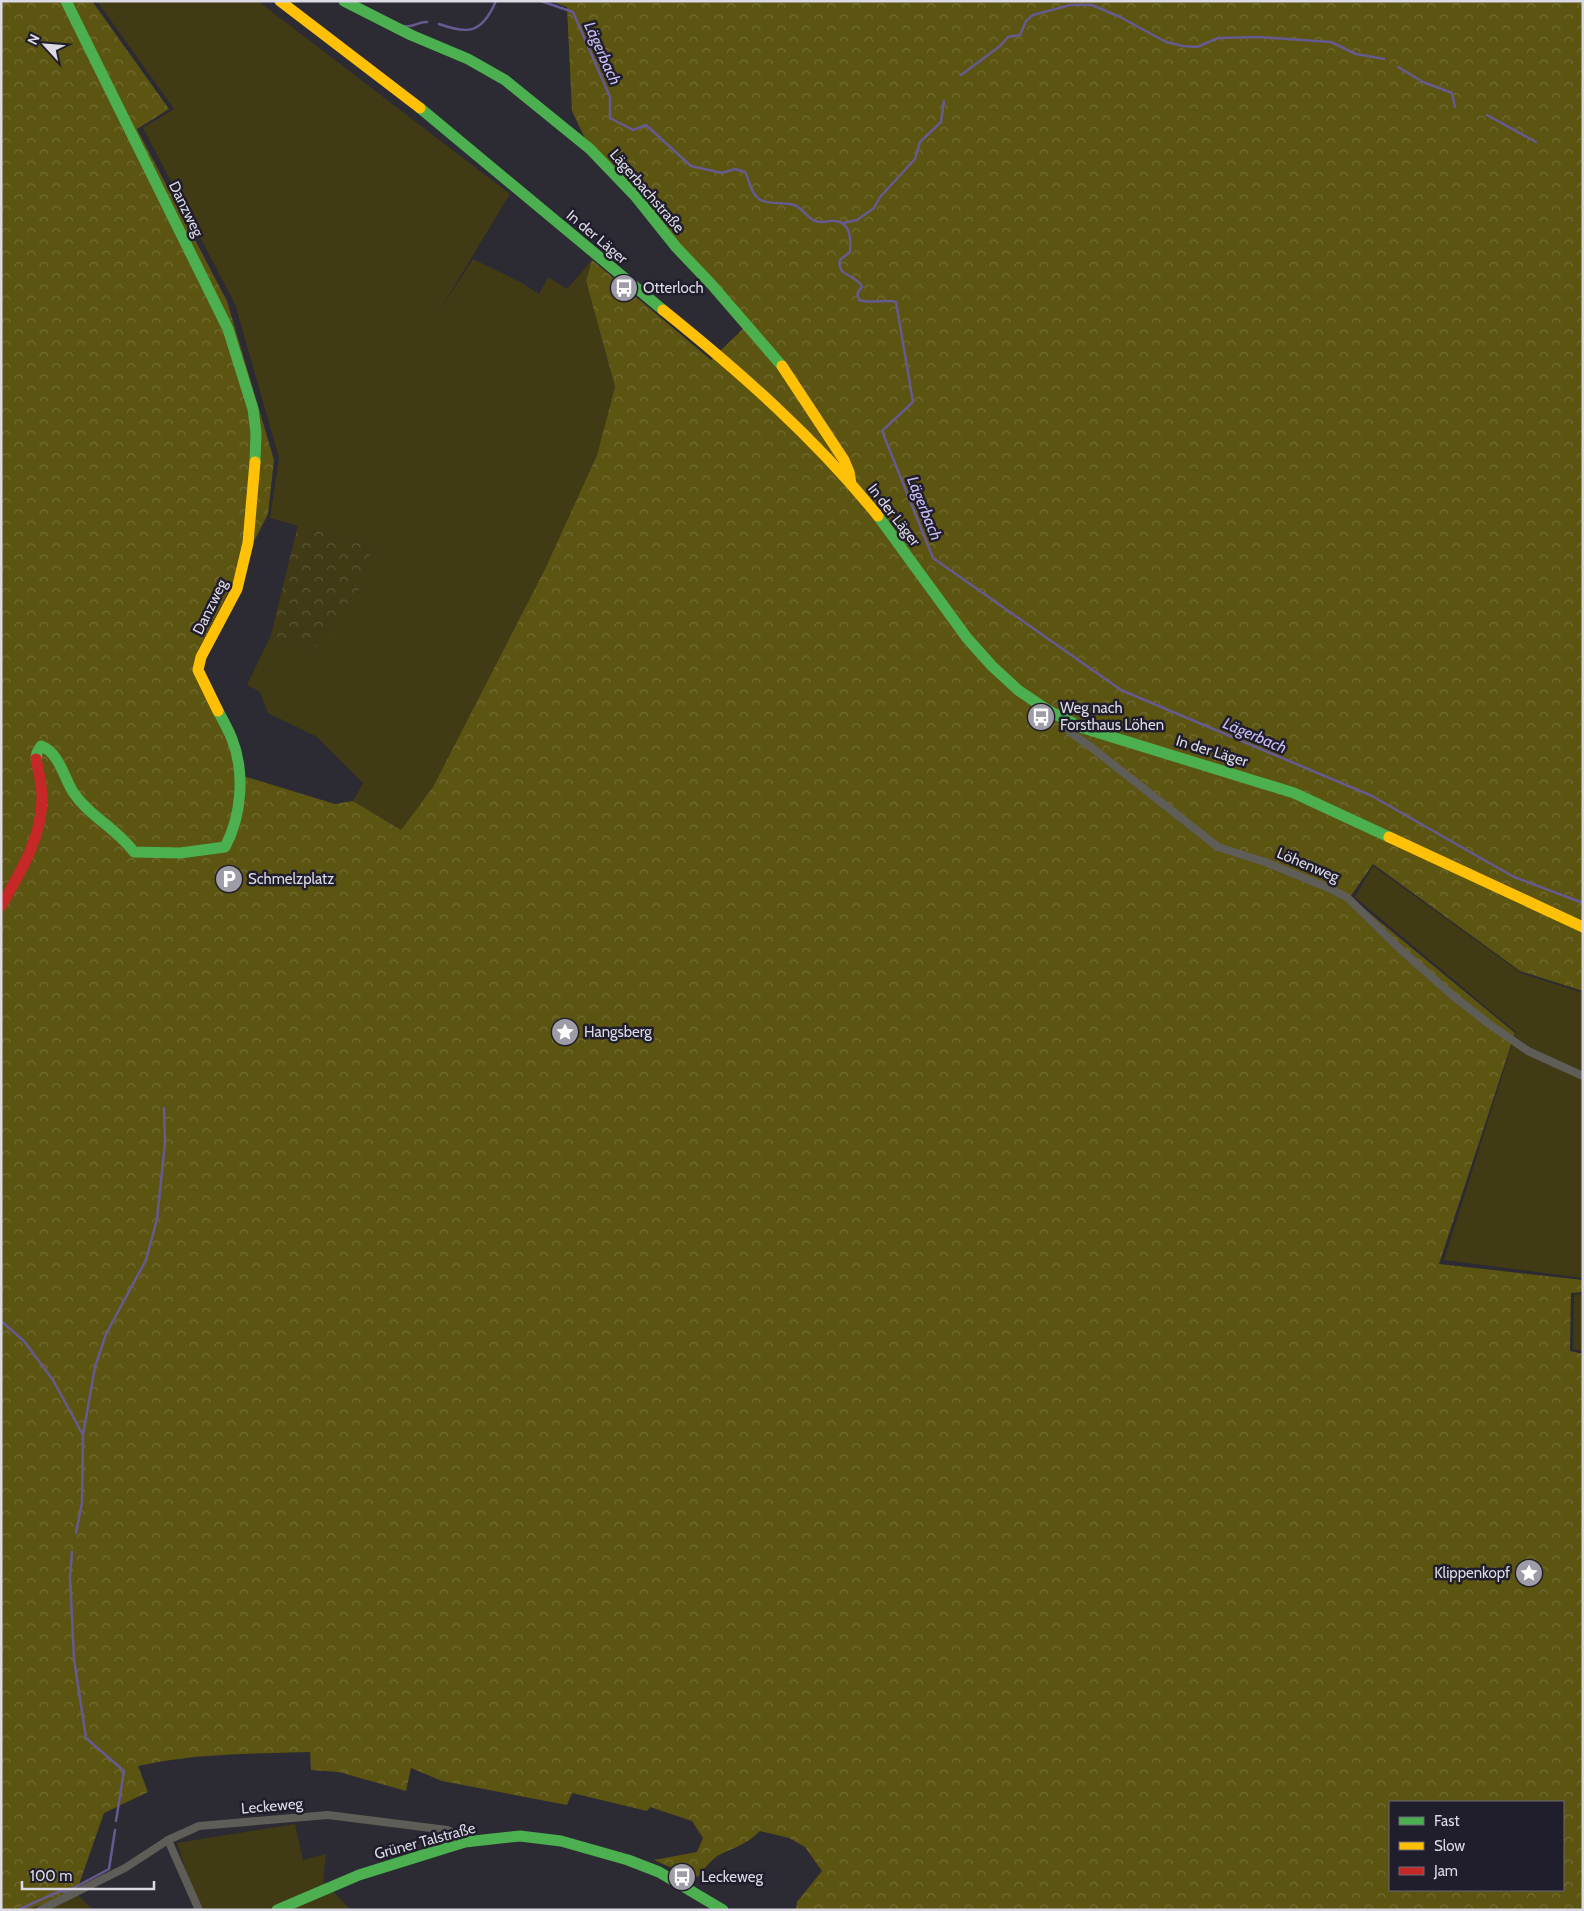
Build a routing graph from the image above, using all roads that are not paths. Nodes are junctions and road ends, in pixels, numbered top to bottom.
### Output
1 (66, 1) edge
2 (280, 1) edge
3 (344, 1) edge
4 (851, 484) junction
5 (1071, 723) junction
6 (1, 906) edge
7 (1583, 927) edge
8 (1583, 1076) edge
9 (168, 1840) junction
10 (465, 1842) junction
11 (40, 1910) edge
12 (199, 1910) edge
13 (277, 1910) edge
14 (723, 1910) edge

1 - 6 main road, Danzweg
2 - 4 main road, In der Läger
3 - 4 main road, Lägerbachstraße
4 - 5 main road, In der Läger
5 - 7 main road, In der Läger
5 - 8 street, Löhenweg
9 - 10 street, Leckeweg
9 - 11 street, Leckeweg
9 - 12 street
10 - 13 main road, Grüner Talstraße
10 - 14 main road, Grüner Talstraße

